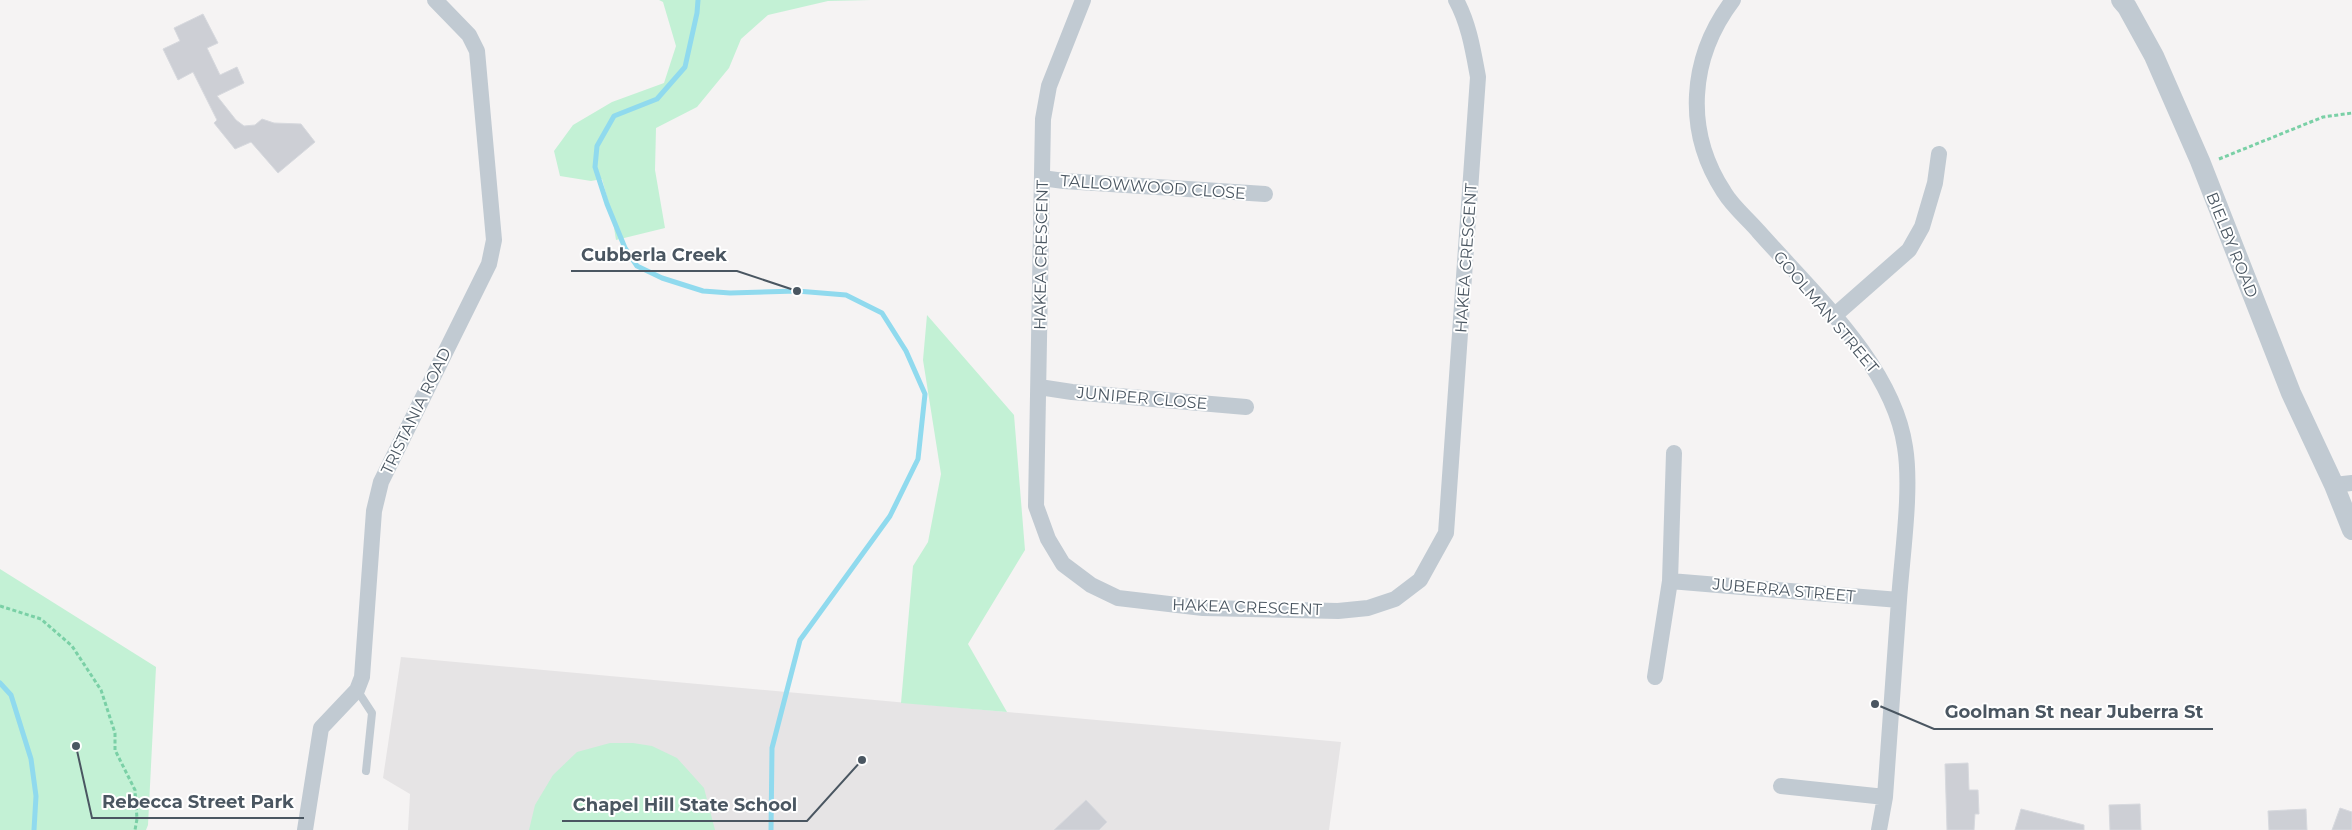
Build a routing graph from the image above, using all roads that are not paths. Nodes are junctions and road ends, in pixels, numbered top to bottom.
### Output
1 (435, 0) edge
2 (1083, 0) edge
3 (1456, 0) edge
4 (1733, 0) edge
5 (2121, 0) edge
6 (1939, 154) dead end
7 (1042, 178) junction
8 (1265, 194) dead end
9 (1834, 316) junction
10 (1039, 387) junction
11 (1246, 407) dead end
12 (1674, 453) dead end
13 (2341, 487) edge
14 (2352, 517) edge
15 (1670, 581) junction
16 (1899, 600) junction
17 (1655, 677) dead end
18 (357, 690) junction
19 (366, 771) dead end
20 (1781, 786) dead end
21 (1885, 797) junction
22 (305, 830) edge
23 (1879, 830) edge

1 - 18 street, TRISTANIA ROAD
2 - 7 street, HAKEA CRESCENT
3 - 10 street, HAKEA CRESCENT
4 - 9 street, GOOLMAN STREET
5 - 13 street, BIELBY ROAD
6 - 9 street
7 - 8 street, TALLOWWOOD CLOSE
7 - 10 street, HAKEA CRESCENT
9 - 16 street, GOOLMAN STREET
10 - 11 street, JUNIPER CLOSE
12 - 15 street
13 - 14 street, BIELBY ROAD
15 - 16 street, JUBERRA STREET
15 - 17 street
16 - 21 street, GOOLMAN STREET
18 - 19 lane
18 - 22 street, TRISTANIA ROAD
20 - 21 street
21 - 23 street, GOOLMAN STREET

